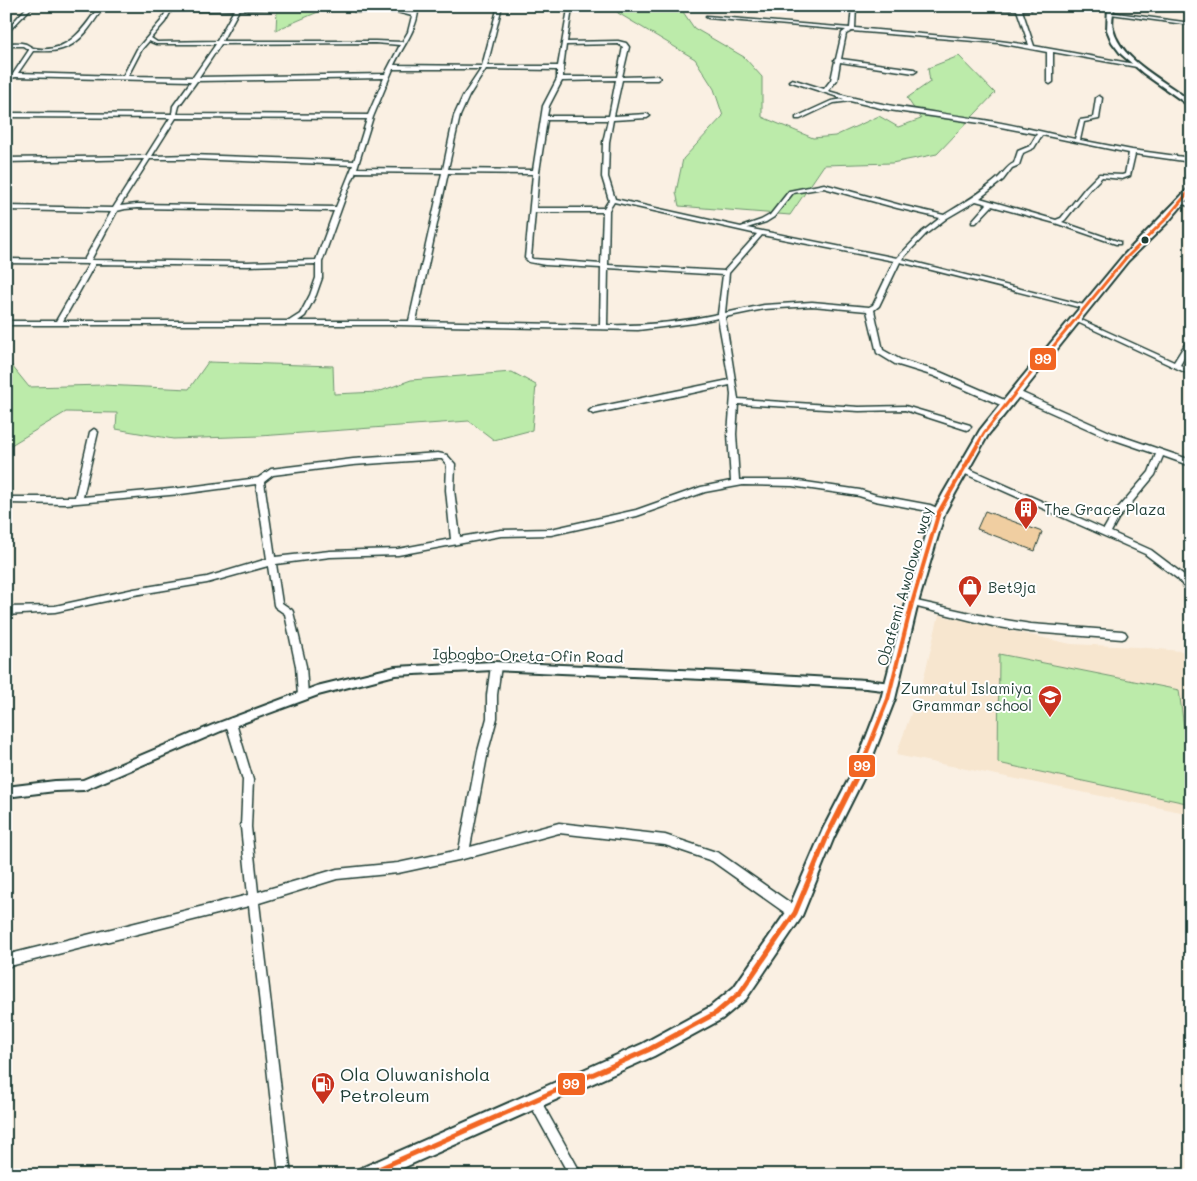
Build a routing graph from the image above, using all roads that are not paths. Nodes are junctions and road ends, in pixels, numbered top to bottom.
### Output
1 (31, 6) edge
2 (102, 6) edge
3 (500, 6) edge
4 (854, 6) edge
5 (881, 6) edge
6 (1032, 6) edge
7 (1111, 6) edge
8 (171, 8) edge
9 (237, 8) edge
10 (272, 8) dead end
11 (570, 9) dead end
12 (1019, 9) junction
13 (356, 11) dead end
14 (1111, 13) junction
15 (708, 17) dead end
16 (1191, 24) edge
17 (852, 28) junction
18 (6, 33) edge
19 (148, 39) junction
20 (6, 44) edge
21 (219, 44) junction
22 (402, 44) junction
23 (564, 44) junction
24 (1032, 48) junction
25 (32, 49) junction
26 (1050, 51) junction
27 (837, 60) junction
28 (1137, 65) junction
29 (391, 67) junction
30 (484, 68) junction
31 (560, 68) junction
32 (914, 71) dead end
33 (16, 75) junction
34 (388, 76) junction
35 (6, 77) edge
36 (125, 77) junction
37 (657, 78) dead end
38 (195, 79) junction
39 (560, 79) junction
40 (621, 79) junction
41 (792, 81) dead end
42 (1050, 82) dead end
43 (825, 91) junction
44 (1099, 98) dead end
45 (853, 100) junction
46 (1191, 106) edge
47 (6, 115) edge
48 (174, 116) junction
49 (647, 116) dead end
50 (370, 117) junction
51 (544, 118) junction
52 (611, 118) junction
53 (798, 118) dead end
54 (1040, 133) junction
55 (1077, 141) junction
56 (1132, 152) junction
57 (148, 159) junction
58 (6, 160) edge
59 (1191, 160) edge
60 (356, 163) junction
61 (354, 170) junction
62 (446, 171) junction
63 (536, 172) junction
64 (1191, 189) edge
65 (974, 199) junction
66 (612, 200) junction
67 (991, 203) junction
68 (1186, 203) edge
69 (6, 208) edge
70 (337, 209) junction
71 (115, 210) junction
72 (532, 210) junction
73 (606, 210) junction
74 (945, 217) junction
75 (974, 222) dead end
76 (1057, 222) junction
77 (741, 228) junction
78 (761, 233) junction
79 (1118, 243) dead end
80 (898, 260) junction
81 (6, 261) edge
82 (90, 261) junction
83 (319, 262) junction
84 (606, 265) junction
85 (726, 272) junction
86 (1086, 306) junction
87 (870, 309) junction
88 (721, 316) junction
89 (1075, 319) junction
90 (6, 323) edge
91 (58, 323) junction
92 (288, 324) junction
93 (412, 324) junction
94 (603, 328) junction
95 (1191, 340) edge
96 (1176, 365) junction
97 (1191, 372) edge
98 (732, 382) junction
99 (1015, 393) junction
100 (734, 401) junction
101 (1006, 404) junction
102 (593, 411) dead end
103 (968, 427) dead end
104 (94, 432) dead end
105 (1161, 452) junction
106 (1191, 463) edge
107 (964, 470) junction
108 (260, 481) junction
109 (735, 483) junction
110 (6, 500) edge
111 (78, 500) junction
112 (939, 512) junction
113 (1106, 533) junction
114 (456, 542) junction
115 (273, 561) junction
116 (1191, 590) edge
117 (912, 602) junction
118 (6, 611) edge
119 (1122, 635) dead end
120 (496, 666) junction
121 (891, 687) junction
122 (304, 696) junction
123 (232, 722) junction
124 (6, 792) edge
125 (463, 854) junction
126 (254, 900) junction
127 (795, 913) junction
128 (6, 961) edge
129 (534, 1100) junction
130 (285, 1175) edge
131 (364, 1175) edge
132 (576, 1175) edge

1 - 18 street
2 - 25 street
3 - 30 street
4 - 17 street
5 - 12 street
6 - 12 street
7 - 14 street
8 - 9 street
8 - 19 street
9 - 10 street
9 - 21 street
11 - 23 street
12 - 24 street
13 - 22 street
14 - 16 street
14 - 28 street
15 - 17 street
17 - 24 street
17 - 27 street
19 - 21 street
19 - 36 street
20 - 25 street
21 - 22 street
21 - 38 street
22 - 29 street
23 - 31 street
23 - 40 street
24 - 26 street
25 - 33 street
26 - 28 street
26 - 42 street
27 - 32 street
27 - 43 street
28 - 46 street
29 - 30 street
29 - 34 street
30 - 31 street
30 - 62 street
31 - 39 street
33 - 35 street
33 - 36 street
34 - 38 street
34 - 50 street
36 - 38 street
37 - 40 street
38 - 48 street
39 - 40 street
39 - 51 street
40 - 52 street
41 - 43 street
43 - 45 street
44 - 55 street
45 - 53 street
45 - 54 street
47 - 48 street
48 - 50 street
48 - 57 street
49 - 52 street
50 - 60 street
51 - 52 street
51 - 63 street
52 - 66 street
54 - 55 street
54 - 65 street
55 - 56 street
56 - 59 street
56 - 76 street
57 - 58 street
57 - 60 street
57 - 71 street
60 - 61 street
61 - 62 street
61 - 70 street
62 - 63 street
62 - 93 street
63 - 72 street
64 - 68 main road, Obafemi Awolowo way
65 - 67 street
65 - 74 street
66 - 73 street
66 - 77 street
67 - 75 street
67 - 76 street
68 - 86 main road, Obafemi Awolowo way
69 - 71 street
70 - 71 street
70 - 83 street
71 - 82 street
72 - 73 street
72 - 84 street
73 - 84 street
74 - 77 street
74 - 80 street
76 - 79 street
77 - 78 street
78 - 80 street
78 - 85 street
80 - 86 street
80 - 87 street
81 - 82 street
82 - 83 street
82 - 91 street
83 - 92 street
84 - 85 street
84 - 94 street
85 - 88 street
86 - 89 main road, Obafemi Awolowo way
87 - 88 street
87 - 101 street
88 - 94 street
88 - 98 street
89 - 96 street
89 - 99 main road, Obafemi Awolowo way
90 - 91 street
91 - 92 street
92 - 93 street
93 - 94 street
95 - 96 street
96 - 97 street
98 - 100 street
98 - 102 street
99 - 101 main road, Obafemi Awolowo way
99 - 105 street
100 - 103 street
100 - 109 street
101 - 107 main road, Obafemi Awolowo way
104 - 111 street
105 - 106 street
105 - 113 street
107 - 112 main road, Obafemi Awolowo way
107 - 113 street
108 - 111 street
108 - 114 street
108 - 115 street
109 - 112 street
109 - 114 street
110 - 111 street
112 - 117 main road, Obafemi Awolowo way
113 - 116 street
114 - 115 street
115 - 118 street
115 - 122 street
117 - 119 street
117 - 121 main road, Obafemi Awolowo way
120 - 121 street, Igbogbo-Oreta-Ofin Road
120 - 122 street, Igbogbo-Oreta-Ofin Road
120 - 125 street
121 - 127 main road, Obafemi Awolowo way
122 - 123 street, Igbogbo-Oreta-Ofin Road
123 - 124 street, Igbogbo-Oreta-Ofin Road
123 - 126 street
125 - 126 street
125 - 127 street
126 - 128 street
126 - 130 street
127 - 129 main road, Obafemi Awolowo way
129 - 131 main road, Obafemi Awolowo way
129 - 132 street

